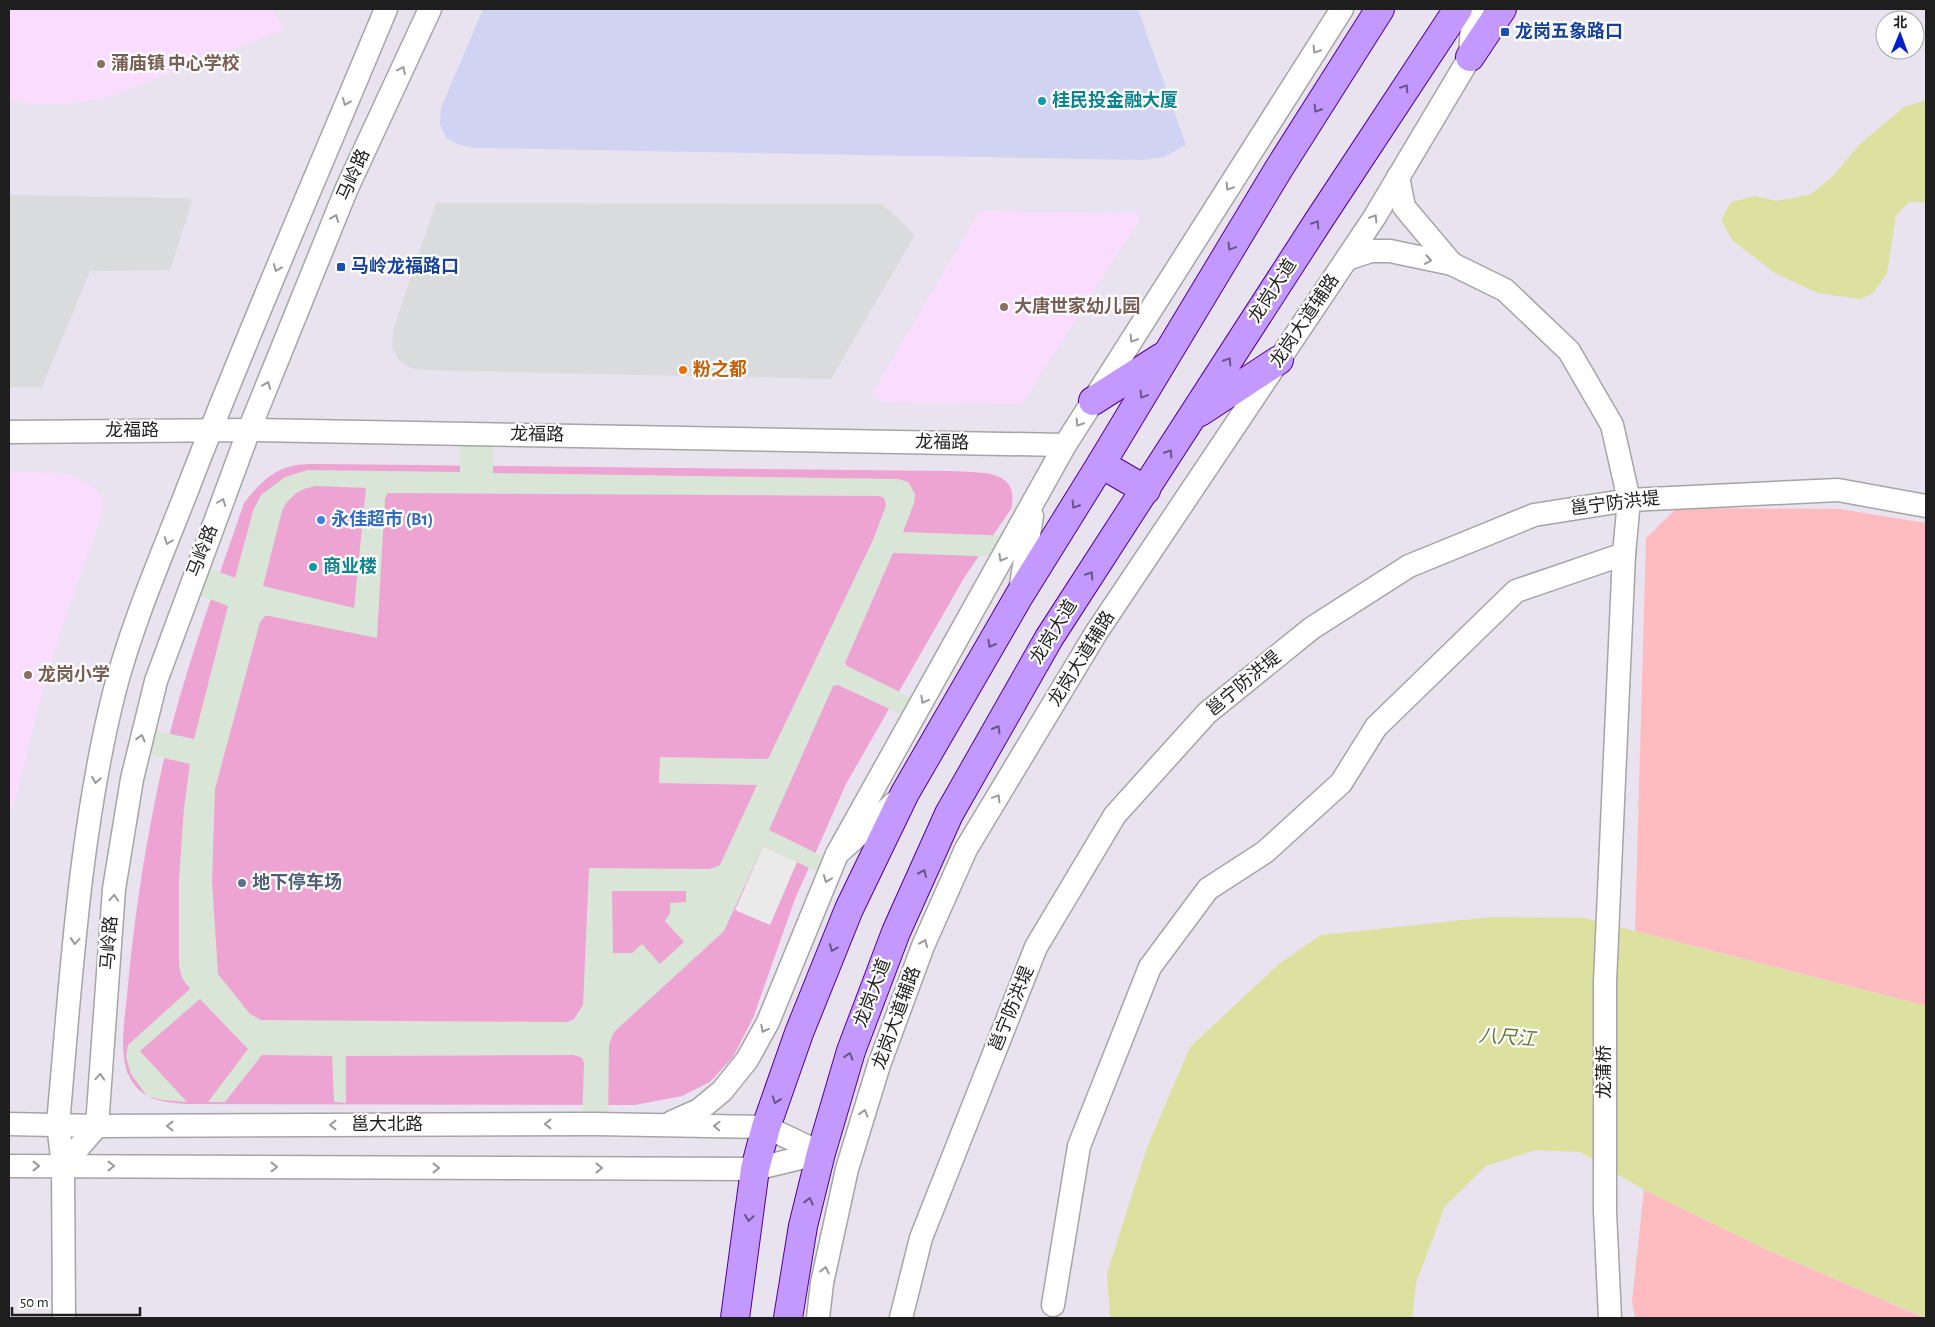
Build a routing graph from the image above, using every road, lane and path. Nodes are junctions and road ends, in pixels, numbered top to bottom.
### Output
1 (386, 9) edge
2 (430, 9) edge
3 (1342, 9) edge
4 (1380, 9) edge
5 (1458, 9) edge
6 (1473, 9) edge
7 (1502, 9) edge
8 (1470, 57) junction
9 (1398, 177) junction
10 (288, 241) junction
11 (320, 254) junction
12 (1347, 259) junction
13 (1452, 264) junction
14 (1168, 353) junction
15 (1279, 360) junction
16 (1093, 401) junction
17 (1192, 416) junction
18 (210, 430) junction
19 (249, 430) junction
20 (9, 432) edge
21 (1065, 445) junction
22 (1101, 464) junction
23 (1146, 490) junction
24 (1034, 500) junction
25 (1629, 500) junction
26 (1926, 506) edge
27 (1624, 554) junction
28 (1019, 596) junction
29 (905, 793) junction
30 (837, 854) junction
31 (9, 1124) edge
32 (58, 1124) junction
33 (666, 1124) junction
34 (97, 1126) junction
35 (766, 1128) junction
36 (821, 1153) junction
37 (9, 1166) edge
38 (63, 1166) junction
39 (755, 1169) junction
40 (1053, 1305) dead end
41 (64, 1318) edge
42 (735, 1318) edge
43 (788, 1318) edge
44 (818, 1318) edge
45 (901, 1318) edge
46 (1610, 1318) edge

1 -> 10 street, 马岭路
11 -> 2 street, 马岭路
3 -> 16 street
4 -> 14 main road
17 -> 5 main road, 龙岗大道
6 - 8 street
7 - 8 main road
8 - 9 street, 龙岗大道辅路
12 -> 9 street, 龙岗大道辅路
9 - 13 street
10 - 11 street
10 -> 18 street, 马岭路
19 -> 11 street, 马岭路
12 -> 13 street
12 - 15 street, 龙岗大道辅路
13 - 25 street, 龙蒲桥
14 - 16 main road
14 -> 22 main road
15 - 17 main road
44 -> 15 street, 龙岗大道辅路
16 -> 21 street
23 -> 17 main road, 龙岗大道
18 - 19 street, 龙福路
18 - 20 street, 龙福路
18 -> 32 street, 马岭路
19 - 21 street, 龙福路
34 -> 19 street, 马岭路
21 - 24 street
22 - 23 main road
22 -> 28 main road
36 -> 23 main road, 龙岗大道
24 - 28 street
24 -> 30 street
25 - 26 street, 邕宁防洪堤
25 - 27 street, 龙蒲桥
25 - 45 street, 邕宁防洪堤
27 - 40 street
27 - 46 street, 龙蒲桥
28 -> 29 main road
29 - 30 street
29 -> 35 main road
30 -> 33 street
31 - 32 street, 邕大北路
32 - 34 street, 邕大北路
32 - 38 street, 马岭路
33 -> 34 street, 邕大北路
35 -> 33 street, 邕大北路
34 - 38 street
35 - 36 street
35 - 39 main road
36 - 39 street
43 -> 36 main road, 龙岗大道
37 -> 38 street
38 -> 39 street
38 - 41 street, 马岭路
39 -> 42 main road

